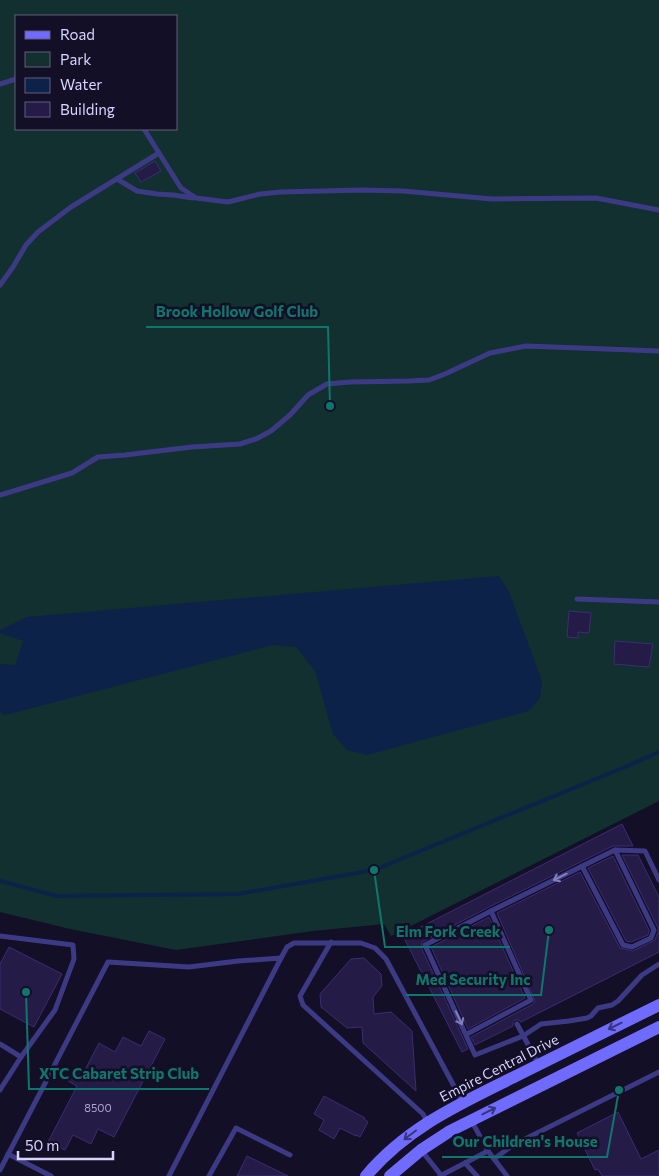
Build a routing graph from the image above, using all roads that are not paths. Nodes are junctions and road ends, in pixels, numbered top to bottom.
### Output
1 (15, 79) edge
2 (0, 84) edge
3 (145, 130) edge
4 (159, 153) junction
5 (117, 179) junction
6 (196, 198) junction
7 (659, 210) edge
8 (0, 285) edge
9 (659, 352) edge
10 (0, 495) edge
11 (577, 599) dead end
12 (659, 602) edge
13 (615, 850) junction
14 (582, 866) junction
15 (659, 880) edge
16 (490, 910) junction
17 (0, 936) edge
18 (331, 942) junction
19 (281, 958) junction
20 (659, 964) edge
21 (659, 1005) edge
22 (517, 1024) dead end
23 (659, 1027) edge
24 (467, 1034) junction
25 (523, 1036) junction
26 (0, 1044) edge
27 (21, 1056) junction
28 (539, 1064) junction
29 (659, 1072) edge
30 (0, 1090) edge
31 (463, 1102) junction
32 (471, 1120) junction
33 (428, 1122) junction
34 (421, 1150) junction
35 (488, 1151) junction
36 (8, 1154) junction
37 (290, 1155) dead end
38 (494, 1159) junction
39 (465, 1163) junction
40 (0, 1170) edge
41 (51, 1176) edge
42 (169, 1176) edge
43 (209, 1176) edge
44 (366, 1176) edge
45 (390, 1176) edge
46 (441, 1176) edge
47 (477, 1176) edge
48 (508, 1176) edge

1 - 2 lane
3 - 4 lane
4 - 5 lane
4 - 6 lane
5 - 6 lane
5 - 8 lane
6 - 7 lane
9 - 10 lane
11 - 12 lane
13 - 14 lane
13 - 14 lane
13 - 15 lane
14 -> 16 lane
16 - 24 lane
16 -> 24 lane
17 - 27 lane
18 - 19 lane
18 - 31 lane
18 - 33 lane
19 - 36 lane
19 - 42 lane
20 - 25 lane
21 -> 28 street, Empire Central Drive
22 - 25 lane
32 -> 23 street
24 - 25 lane
25 - 28 lane
26 - 27 lane
27 - 30 lane
28 - 31 street, Empire Central Drive
29 - 38 lane
31 - 32 street
31 - 33 street, Empire Central Drive
32 - 34 street
32 - 35 lane
33 -> 44 street, Empire Central Drive
34 - 45 street
34 - 46 lane
35 - 38 lane
35 - 39 lane
36 - 40 lane
36 - 41 lane
37 - 43 lane
38 - 48 lane
39 - 46 lane
39 - 47 lane

